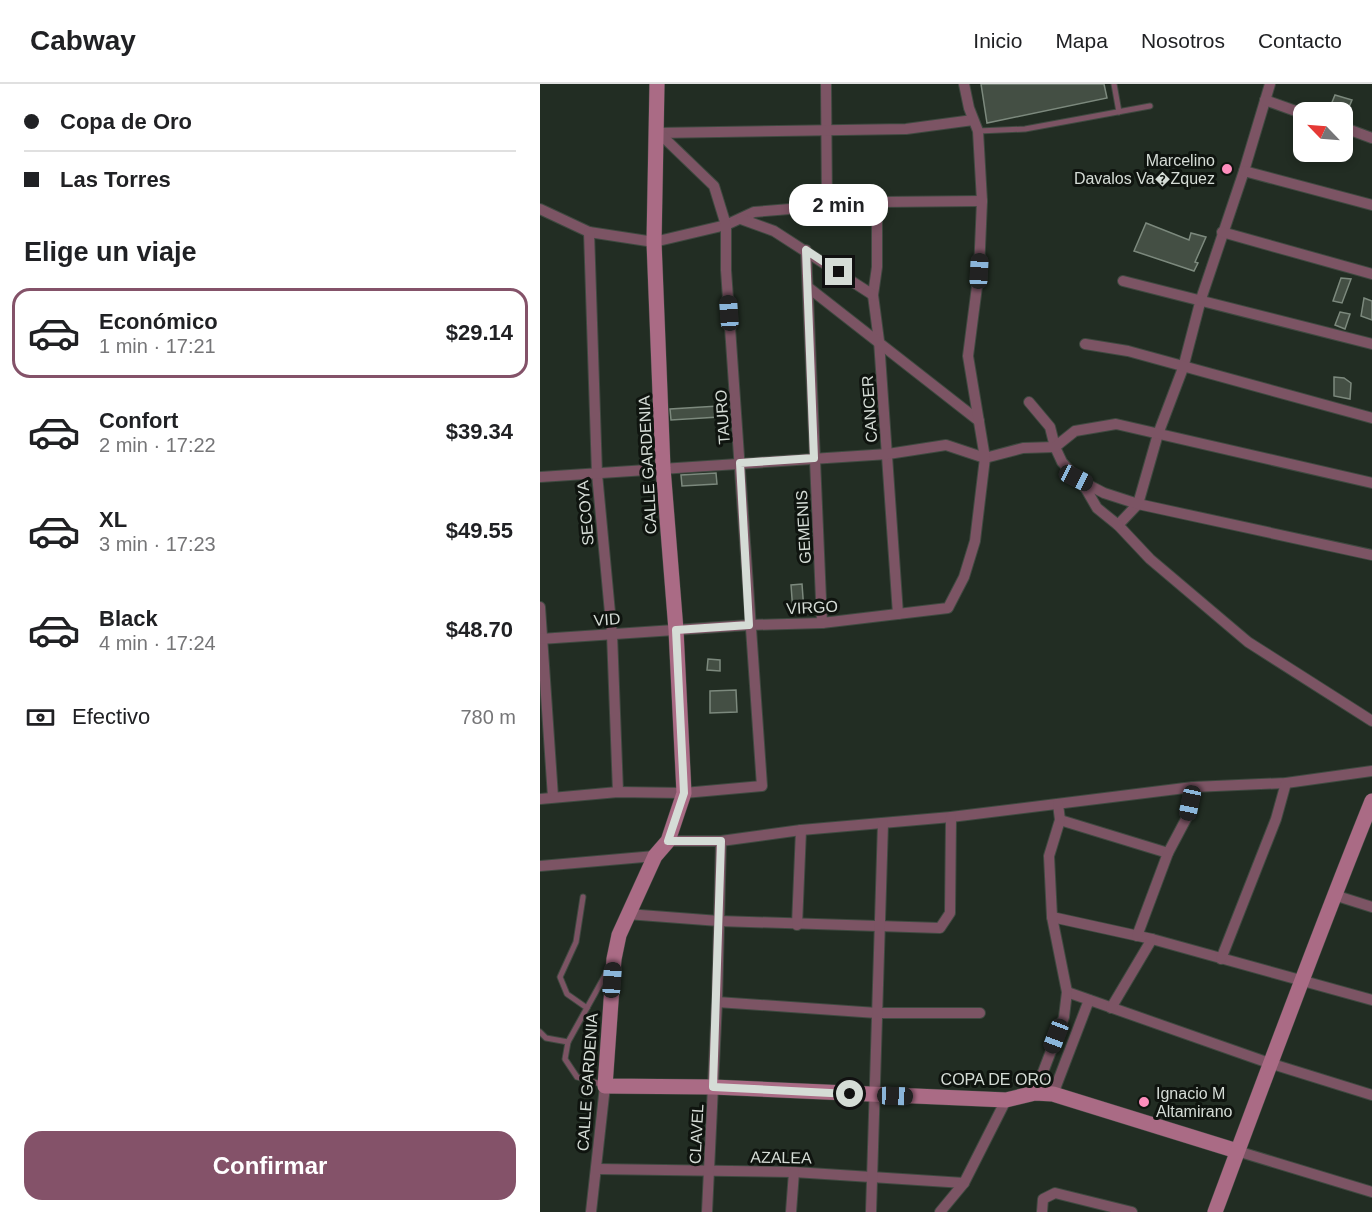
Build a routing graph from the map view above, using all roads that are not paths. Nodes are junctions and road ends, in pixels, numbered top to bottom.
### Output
1 (657, 84) edge
2 (826, 84) edge
3 (964, 84) edge
4 (1114, 84) edge
5 (1270, 84) edge
6 (1265, 100) junction
7 (1150, 106) dead end
8 (1293, 110) edge
9 (1119, 112) junction
10 (973, 120) junction
11 (827, 130) junction
12 (978, 131) junction
13 (1353, 132) edge
14 (657, 133) junction
15 (1372, 138) edge
16 (1244, 171) junction
17 (982, 201) junction
18 (877, 202) junction
19 (827, 205) junction
20 (1372, 205) edge
21 (540, 208) edge
22 (741, 219) junction
23 (726, 225) junction
24 (589, 232) junction
25 (1222, 232) junction
26 (654, 242) junction
27 (806, 250) junction
28 (1372, 274) edge
29 (1123, 281) dead end
30 (809, 288) junction
31 (873, 295) junction
32 (1201, 299) junction
33 (879, 342) junction
34 (1085, 344) dead end
35 (1372, 344) edge
36 (1183, 368) junction
37 (1029, 402) dead end
38 (1372, 418) edge
39 (979, 421) junction
40 (1158, 434) junction
41 (1055, 447) junction
42 (888, 454) junction
43 (814, 458) junction
44 (985, 458) junction
45 (740, 463) junction
46 (663, 468) junction
47 (597, 474) junction
48 (540, 477) edge
49 (1076, 478) junction
50 (1372, 483) edge
51 (1138, 504) junction
52 (1118, 525) junction
53 (1372, 555) edge
54 (540, 607) edge
55 (898, 614) junction
56 (822, 623) junction
57 (749, 625) junction
58 (676, 630) junction
59 (612, 634) junction
60 (541, 638) edge
61 (1372, 721) edge
62 (1372, 771) edge
63 (1286, 783) junction
64 (1193, 787) junction
65 (618, 792) junction
66 (684, 793) junction
67 (553, 797) junction
68 (540, 799) edge
69 (1372, 801) edge
70 (1058, 804) junction
71 (951, 818) junction
72 (1060, 820) junction
73 (883, 823) junction
74 (801, 830) junction
75 (668, 841) junction
76 (721, 841) junction
77 (1168, 853) junction
78 (655, 856) junction
79 (540, 866) edge
80 (1334, 895) junction
81 (583, 897) dead end
82 (1372, 907) edge
83 (627, 914) junction
84 (1052, 916) junction
85 (719, 921) junction
86 (797, 925) junction
87 (880, 925) junction
88 (1137, 936) junction
89 (1152, 939) junction
90 (614, 959) junction
91 (1221, 959) junction
92 (1304, 979) junction
93 (1067, 992) junction
94 (1089, 1000) junction
95 (1372, 1000) edge
96 (717, 1002) junction
97 (587, 1008) junction
98 (1111, 1008) junction
99 (877, 1013) junction
100 (980, 1013) dead end
101 (540, 1032) edge
102 (568, 1042) junction
103 (1269, 1063) junction
104 (605, 1086) junction
105 (713, 1087) junction
106 (1035, 1093) junction
107 (1053, 1094) junction
108 (873, 1095) junction
109 (1372, 1095) edge
110 (1006, 1100) junction
111 (1238, 1151) junction
112 (598, 1169) junction
113 (709, 1172) junction
114 (794, 1172) junction
115 (872, 1176) junction
116 (964, 1183) junction
117 (1372, 1192) edge
118 (591, 1212) edge
119 (707, 1212) edge
120 (791, 1212) edge
121 (871, 1212) edge
122 (940, 1212) edge
123 (1042, 1212) edge
124 (1132, 1212) edge
125 (1215, 1212) edge

1 - 14 street, CALLE GARDENIA
2 - 11 street
3 - 10 street
4 - 9 lane
5 - 6 street
6 - 8 street
6 - 16 street
7 - 9 lane
9 - 12 lane
10 - 11 street
10 - 12 street
11 - 14 street
11 - 19 street
12 - 17 street
13 - 15 street
14 - 23 street, TAURO
14 - 26 street, CALLE GARDENIA
16 - 20 street
16 - 25 street
17 - 18 street
17 - 39 street
18 - 19 street
18 - 31 street, CANCER
19 - 22 street
21 - 24 street
22 - 23 street
22 - 27 street
23 - 26 street
23 - 45 street, TAURO
24 - 26 street
24 - 47 street, SECOYA
25 - 28 street
25 - 32 street
26 - 46 street, CALLE GARDENIA
27 - 30 street, GEMENIS
27 - 31 street
29 - 32 street
30 - 33 street
30 - 43 street, GEMENIS
31 - 33 street, CANCER
32 - 35 street
32 - 36 street
33 - 39 street
33 - 42 street, CANCER
34 - 36 street
36 - 38 street
36 - 40 street
37 - 41 street
39 - 44 street
40 - 41 street
40 - 50 street
40 - 51 street
41 - 44 street
41 - 49 street
42 - 43 street
42 - 44 street
42 - 55 street, CANCER
43 - 45 street
43 - 56 street, GEMENIS
44 - 55 street, VIRGO
45 - 46 street
45 - 57 street, TAURO
46 - 47 street
46 - 58 street, CALLE GARDENIA
47 - 48 street
47 - 59 street, SECOYA
49 - 51 street
49 - 52 street
51 - 52 street
51 - 53 street
52 - 61 street
54 - 60 street
55 - 56 street, VIRGO
56 - 57 street, VIRGO
57 - 58 street, VIRGO
57 - 66 street, TAURO
58 - 59 street, VID
58 - 66 street, CALLE GARDENIA
59 - 60 street, VID
59 - 65 street, SECOYA
60 - 67 street
62 - 63 street
63 - 64 street
63 - 91 street
64 - 70 street
64 - 77 street
65 - 66 street
65 - 67 street
66 - 75 street, CALLE GARDENIA
67 - 68 street
69 - 80 street
70 - 71 street
70 - 72 street
71 - 73 street
71 - 87 street
72 - 77 street
72 - 84 street
73 - 74 street
73 - 87 street
74 - 76 street
74 - 86 street
75 - 76 street
75 - 78 street, CALLE GARDENIA
76 - 85 street, CLAVEL
77 - 88 street
78 - 79 street
78 - 83 street, CALLE GARDENIA
80 - 82 street
80 - 92 street
81 - 97 lane
83 - 85 street
83 - 90 street, CALLE GARDENIA
84 - 88 street
84 - 93 street
85 - 86 street
85 - 96 street, CLAVEL
86 - 87 street
87 - 99 street
88 - 89 street
89 - 91 street
89 - 98 street
90 - 97 lane
90 - 104 street, CALLE GARDENIA
91 - 92 street
92 - 95 street
92 - 103 street
93 - 94 street
93 - 106 street
94 - 98 street
94 - 107 street
96 - 99 street
96 - 105 street, CLAVEL
97 - 102 lane
98 - 103 street
99 - 100 street
99 - 108 street
101 - 102 lane
102 - 104 lane
103 - 109 street
103 - 111 street
104 - 105 street, COPA DE ORO
104 - 112 street, CALLE GARDENIA
105 - 108 street, COPA DE ORO
105 - 113 street, CLAVEL
106 - 107 street, COPA DE ORO
106 - 110 street, COPA DE ORO
107 - 111 street, COPA DE ORO
108 - 110 street, COPA DE ORO
108 - 115 street
110 - 116 street
111 - 117 street, COPA DE ORO
111 - 125 street
112 - 113 street, AZALEA
112 - 118 street, CALLE GARDENIA
113 - 114 street, AZALEA
113 - 119 street, CLAVEL
114 - 115 street, AZALEA
114 - 120 street
115 - 116 street, AZALEA
115 - 121 street
116 - 122 street
123 - 124 street

